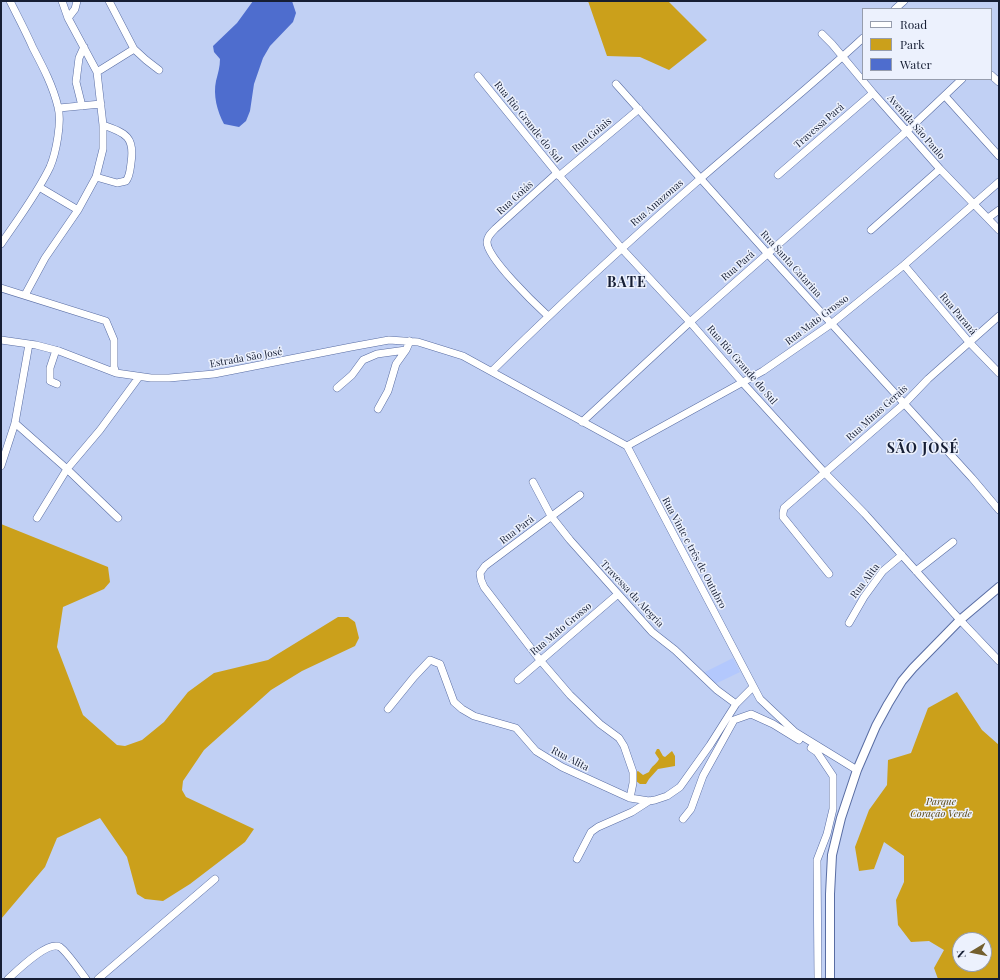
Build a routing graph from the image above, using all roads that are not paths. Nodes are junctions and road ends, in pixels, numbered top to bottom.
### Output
1 (10, 1) edge
2 (62, 1) edge
3 (77, 1) edge
4 (109, 1) edge
5 (904, 1) edge
6 (896, 8) edge
7 (68, 18) junction
8 (822, 34) dead end
9 (862, 39) edge
10 (84, 47) junction
11 (134, 49) junction
12 (843, 57) junction
13 (159, 70) dead end
14 (97, 72) junction
15 (478, 76) dead end
16 (862, 80) edge
17 (862, 80) edge
18 (961, 80) edge
19 (616, 84) dead end
20 (873, 93) junction
21 (945, 96) junction
22 (101, 104) junction
23 (82, 106) junction
24 (59, 108) junction
25 (639, 109) junction
26 (103, 125) junction
27 (907, 131) junction
28 (999, 156) edge
29 (940, 169) junction
30 (558, 175) junction
31 (778, 175) dead end
32 (96, 177) junction
33 (700, 178) junction
34 (999, 182) edge
35 (39, 187) junction
36 (974, 204) junction
37 (78, 210) junction
38 (999, 210) edge
39 (988, 218) junction
40 (871, 230) dead end
41 (999, 230) edge
42 (1, 244) edge
43 (622, 248) junction
44 (768, 254) junction
45 (904, 265) junction
46 (1, 288) edge
47 (25, 296) junction
48 (548, 316) junction
49 (999, 316) edge
50 (690, 322) junction
51 (831, 324) junction
52 (1, 340) edge
53 (410, 341) junction
54 (969, 342) junction
55 (29, 344) junction
56 (56, 350) junction
57 (406, 350) junction
58 (492, 371) junction
59 (116, 373) junction
60 (999, 373) edge
61 (138, 377) junction
62 (742, 382) junction
63 (57, 384) dead end
64 (337, 388) dead end
65 (905, 403) junction
66 (378, 409) dead end
67 (582, 422) junction
68 (15, 423) junction
69 (627, 446) junction
70 (3, 456) edge
71 (1, 466) edge
72 (67, 469) junction
73 (825, 473) junction
74 (533, 482) dead end
75 (580, 496) dead end
76 (999, 510) edge
77 (551, 516) junction
78 (37, 518) dead end
79 (118, 518) dead end
80 (952, 542) dead end
81 (902, 556) junction
82 (916, 571) junction
83 (829, 574) dead end
84 (999, 587) edge
85 (618, 594) junction
86 (960, 620) junction
87 (849, 624) dead end
88 (540, 660) junction
89 (999, 661) edge
90 (518, 680) dead end
91 (753, 686) junction
92 (736, 704) junction
93 (388, 709) dead end
94 (857, 770) junction
95 (630, 798) junction
96 (649, 800) junction
97 (683, 819) dead end
98 (577, 859) dead end
99 (215, 880) dead end
100 (8, 979) edge
101 (86, 979) edge
102 (98, 979) edge
103 (818, 979) edge
104 (830, 979) edge

1 - 24 street
2 - 7 street
3 - 7 street
4 - 11 street
5 - 6 street
7 - 10 street
8 - 12 street, Avenida São Paulo
9 - 12 street, Rua Amazonas
10 - 14 street
10 - 23 street
11 - 13 street
11 - 14 street
12 - 17 street, Avenida São Paulo
12 - 33 street, Rua Amazonas
14 - 22 street
15 - 30 street, Rua Rio Grande do Sul
16 - 20 street, Avenida São Paulo
18 - 21 street, Rua Pará
19 - 25 street, Rua Santa Catarina
20 - 27 street, Avenida São Paulo
20 - 31 street, Travessa Pará
21 - 27 street, Rua Pará
21 - 28 street
22 - 23 street
22 - 26 street
23 - 24 street
24 - 35 street
25 - 30 street, Rua Goiais
25 - 33 street, Rua Santa Catarina
26 - 32 street
26 - 32 street
27 - 29 street, Avenida São Paulo
27 - 44 street, Rua Pará
29 - 36 street, Avenida São Paulo
29 - 40 street
30 - 43 street, Rua Rio Grande do Sul
30 - 48 street, Rua Goiás
32 - 37 street
33 - 43 street, Rua Amazonas
33 - 44 street, Rua Santa Catarina
34 - 36 street, Rua Mato Grosso
35 - 37 street
35 - 42 street
36 - 39 street, Avenida São Paulo
36 - 45 street, Rua Mato Grosso
37 - 47 street
38 - 39 street
39 - 41 street, Avenida São Paulo
43 - 48 street, Rua Amazonas
43 - 50 street, Rua Rio Grande do Sul
44 - 50 street, Rua Pará
44 - 51 street, Rua Santa Catarina
45 - 51 street, Rua Mato Grosso
45 - 54 street, Rua Paraná
46 - 47 street
47 - 59 street
48 - 58 street, Rua Amazonas
49 - 54 street, Rua Minas Gerais
50 - 62 street, Rua Rio Grande do Sul
50 - 67 street, Rua Pará
51 - 62 street, Rua Mato Grosso
51 - 65 street, Rua Santa Catarina
52 - 55 street, Estrada São José
53 - 57 street
53 - 58 street, Estrada São José
53 - 61 street, Estrada São José
54 - 60 street, Rua Paraná
54 - 65 street, Rua Minas Gerais
55 - 56 street, Estrada São José
55 - 68 street
56 - 59 street, Estrada São José
56 - 63 street
57 - 64 street
57 - 66 street
58 - 67 street
59 - 61 street, Estrada São José
61 - 72 street
62 - 69 street, Rua Mato Grosso
62 - 73 street, Rua Rio Grande do Sul
65 - 73 street, Rua Minas Gerais
65 - 76 street, Rua Santa Catarina
67 - 69 street
68 - 70 street
68 - 72 street
69 - 91 street, Rua Vinte e três de Outubro
70 - 71 street
72 - 78 street
72 - 79 street
73 - 81 street, Rua Rio Grande do Sul
73 - 83 street, Rua Minas Gerais
74 - 77 street, Travessa da Alegria
75 - 77 street, Rua Pará
77 - 85 street, Travessa da Alegria
77 - 88 street, Rua Pará
80 - 82 street
81 - 82 street, Rua Rio Grande do Sul
81 - 87 street, Rua Alita
82 - 86 street, Rua Rio Grande do Sul
84 - 86 main road
85 - 88 street, Rua Mato Grosso
85 - 92 street, Travessa da Alegria
86 - 89 street, Rua Rio Grande do Sul
86 - 94 main road
88 - 90 street, Rua Mato Grosso
88 - 95 street
91 - 92 street, Rua Alita
91 - 94 street, Rua Vinte e três de Outubro
92 - 96 street, Rua Alita
93 - 95 street, Rua Alita
94 - 104 main road
95 - 96 street, Rua Alita
96 - 98 street
97 - 103 street
99 - 102 street
100 - 101 street

